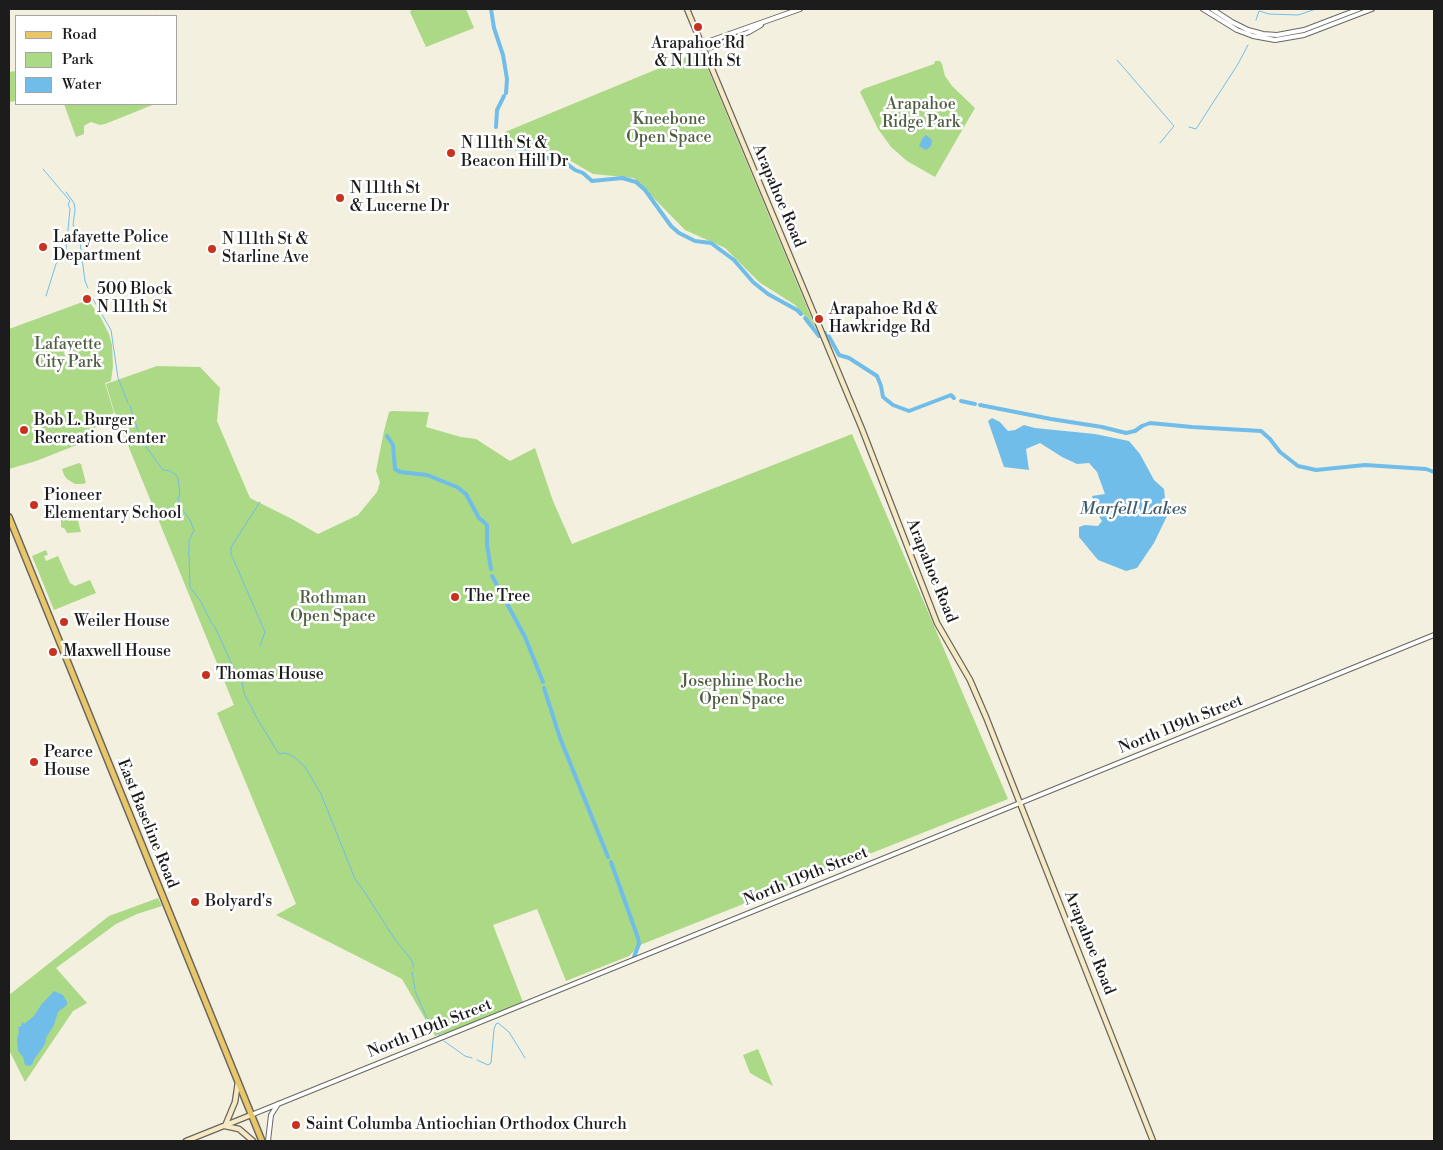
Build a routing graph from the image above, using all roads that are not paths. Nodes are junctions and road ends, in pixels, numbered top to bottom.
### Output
1 (687, 9) edge
2 (800, 9) edge
3 (1203, 9) edge
4 (1212, 9) edge
5 (1360, 9) edge
6 (1372, 9) edge
7 (703, 48) junction
8 (9, 516) edge
9 (1434, 635) edge
10 (1021, 803) junction
11 (238, 1081) junction
12 (278, 1104) junction
13 (251, 1115) junction
14 (225, 1126) junction
15 (186, 1141) edge
16 (253, 1141) edge
17 (262, 1141) edge
18 (268, 1141) edge
19 (1153, 1141) edge

1 - 7 main road, Arapahoe Road
2 - 7 street
3 - 6 street
4 - 5 street
7 - 10 main road, Arapahoe Road
8 - 11 main road, East Baseline Road
9 - 10 street, North 119th Street
10 - 12 street, North 119th Street
10 - 19 main road, Arapahoe Road
11 - 13 main road, East Baseline Road
11 - 14 main road
12 - 13 street, North 119th Street
12 - 18 street
13 - 14 main road, North 119th Street
13 - 17 main road, East Baseline Road
14 - 15 main road, North 119th Street
14 - 16 main road

